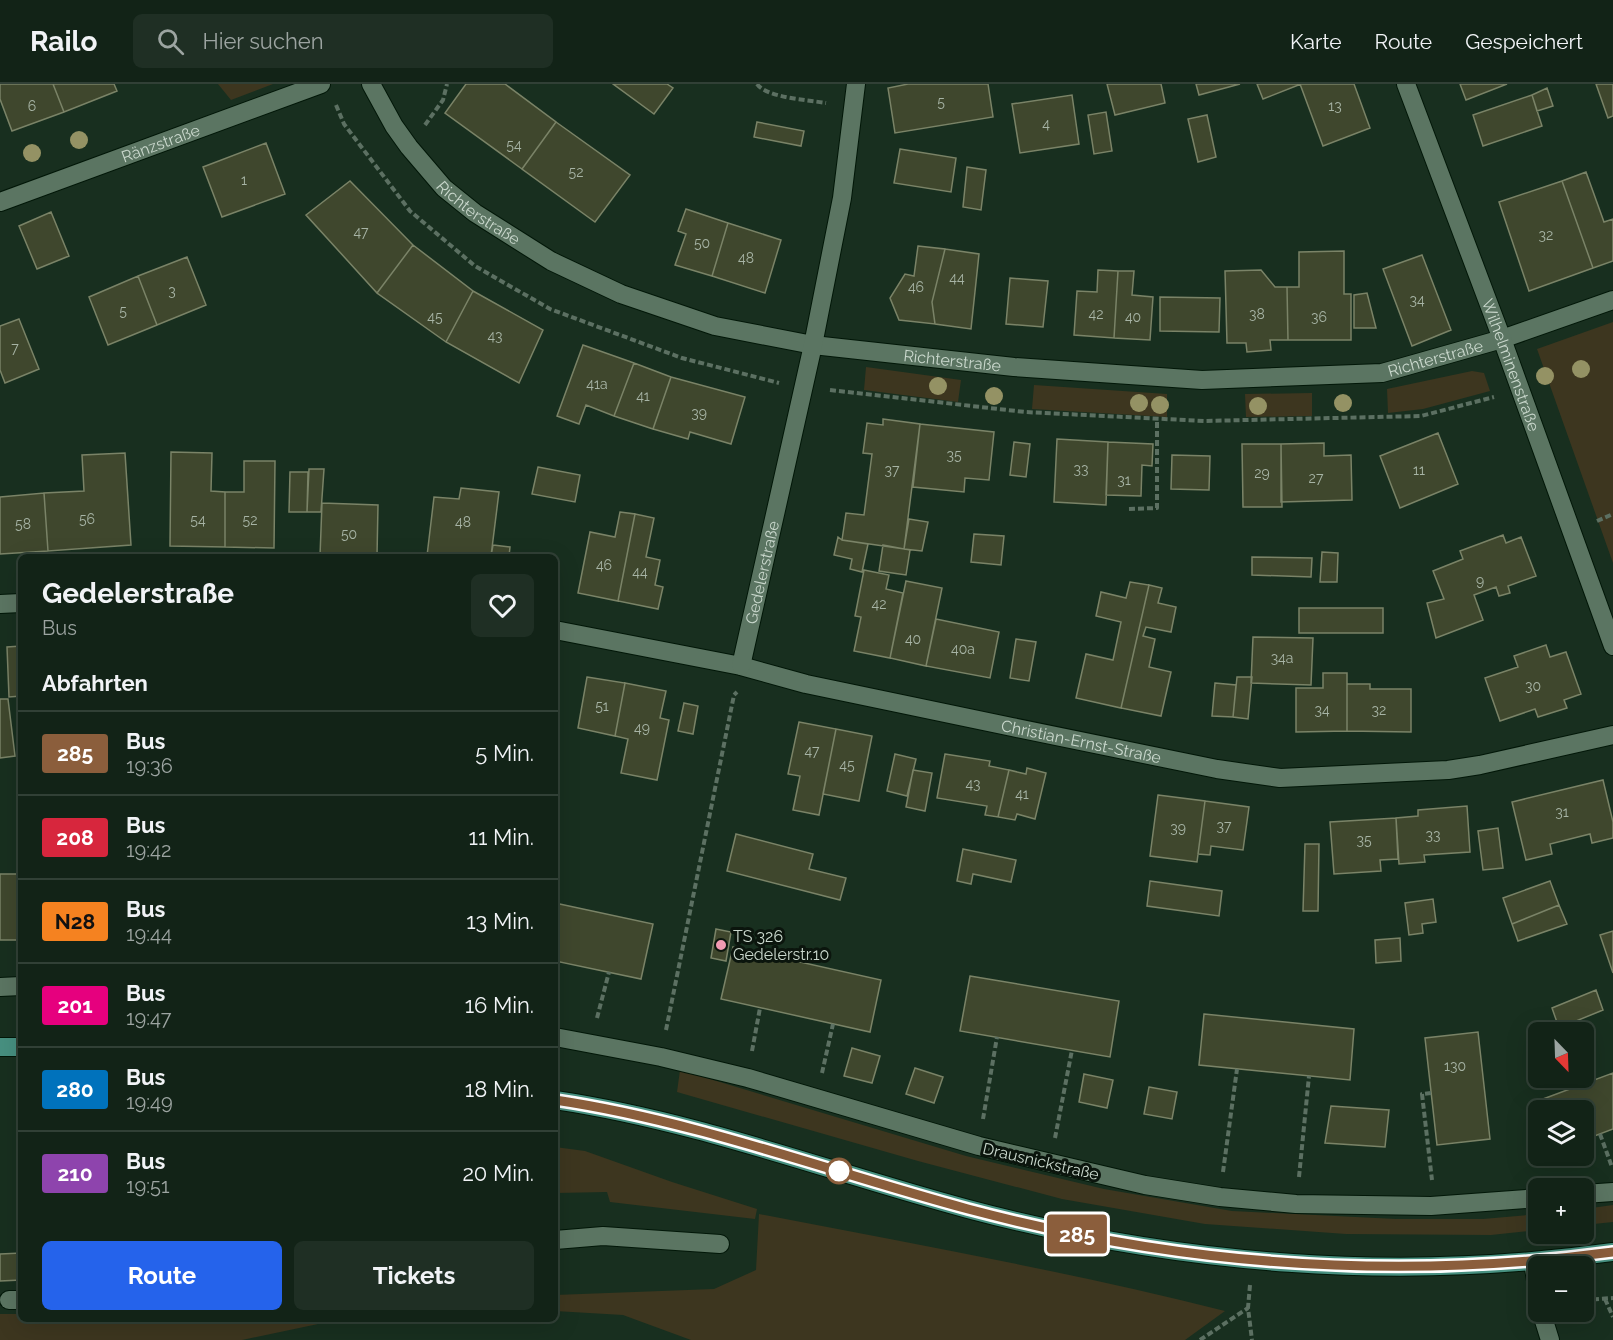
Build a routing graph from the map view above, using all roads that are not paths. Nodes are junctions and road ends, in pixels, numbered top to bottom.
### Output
1 (321, 84) edge
2 (371, 84) edge
3 (856, 84) edge
4 (1406, 84) edge
5 (0, 202) edge
6 (1613, 300) edge
7 (1502, 339) junction
8 (813, 345) junction
9 (18, 603) edge
10 (0, 604) edge
11 (558, 631) edge
12 (1613, 646) edge
13 (741, 666) junction
14 (1613, 735) edge
15 (18, 986) edge
16 (0, 987) edge
17 (558, 1038) edge
18 (0, 1047) edge
19 (18, 1047) edge
20 (558, 1101) edge
21 (1613, 1192) edge
22 (1594, 1193) edge
23 (1528, 1199) edge
24 (558, 1240) edge
25 (720, 1244) dead end
26 (1613, 1252) edge
27 (1581, 1256) edge
28 (1528, 1262) edge
29 (1544, 1322) edge
30 (1550, 1340) edge

1 - 5 street, Ränzstraße
2 - 8 street, Richterstraße
3 - 8 street, Gedelerstraße
4 - 7 street, Wilhelminenstraße
6 - 7 street, Richterstraße
7 - 8 street, Richterstraße
7 - 12 street, Wilhelminenstraße
8 - 13 street, Gedelerstraße
9 - 10 street
11 - 13 street, Christian-Ernst-Straße
13 - 14 street, Christian-Ernst-Straße
15 - 16 street
17 - 23 street, Drausnickstraße
18 - 19 main road
20 - 28 main road
21 - 22 street
24 - 25 street
26 - 27 main road
29 - 30 street

